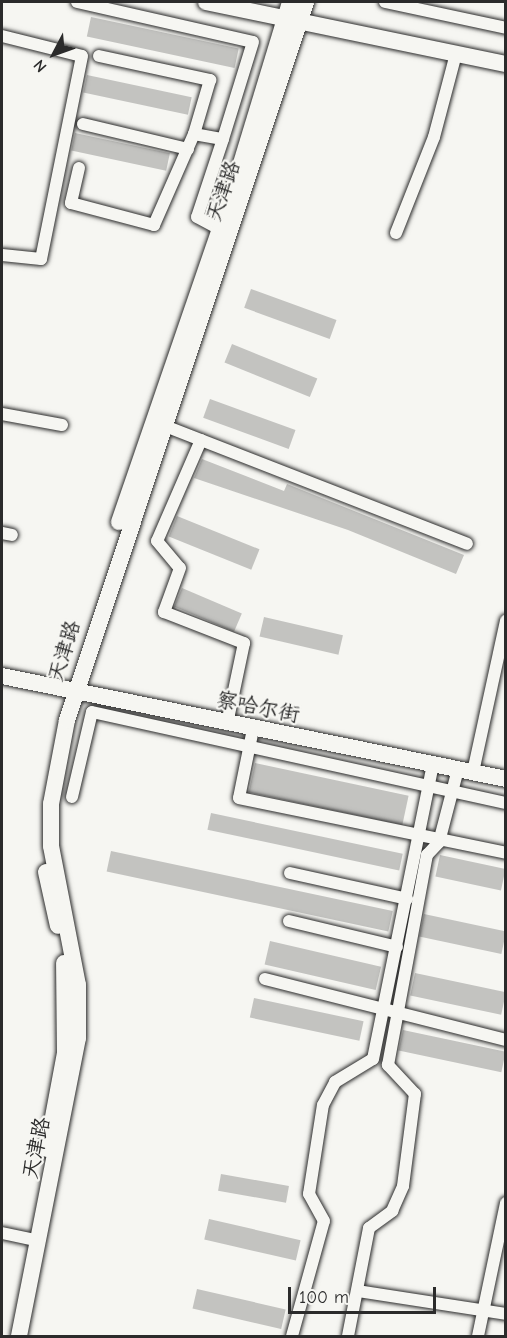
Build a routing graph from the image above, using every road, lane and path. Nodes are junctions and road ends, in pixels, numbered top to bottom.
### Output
1 (77, 2) edge
2 (206, 2) edge
3 (290, 2) edge
4 (306, 2) edge
5 (385, 2) edge
6 (119, 6) edge
7 (293, 19) junction
8 (506, 28) edge
9 (2, 36) edge
10 (456, 54) junction
11 (99, 56) dead end
12 (506, 64) edge
13 (83, 124) dead end
14 (194, 134) junction
15 (223, 139) junction
16 (188, 148) junction
17 (79, 168) dead end
18 (220, 229) junction
19 (396, 233) dead end
20 (2, 255) edge
21 (2, 414) edge
22 (62, 425) dead end
23 (165, 426) junction
24 (201, 440) junction
25 (467, 543) dead end
26 (506, 621) edge
27 (2, 676) edge
28 (70, 690) junction
29 (227, 724) junction
30 (253, 729) junction
31 (245, 747) junction
32 (433, 764) junction
33 (466, 771) junction
34 (506, 779) edge
35 (429, 785) junction
36 (454, 792) junction
37 (72, 797) dead end
38 (506, 803) edge
39 (420, 838) junction
40 (439, 842) junction
41 (506, 854) edge
42 (290, 873) dead end
43 (407, 898) junction
44 (289, 921) dead end
45 (397, 947) junction
46 (265, 979) dead end
47 (384, 1009) junction
48 (398, 1013) junction
49 (506, 1040) edge
50 (506, 1203) edge
51 (2, 1233) edge
52 (34, 1240) junction
53 (358, 1291) junction
54 (483, 1314) junction
55 (506, 1314) edge
56 (8, 1336) edge
57 (19, 1336) edge
58 (292, 1336) edge
59 (348, 1336) edge
60 (478, 1336) edge

1 - 6 street
2 - 7 street
3 - 7 street, 天津路
4 - 7 street, 天津路
5 - 8 street
6 - 15 street
7 - 10 street
7 - 18 street, 天津路
7 - 23 street, 天津路
9 - 20 street
10 - 12 street
10 - 19 street
11 - 14 street
13 - 16 street
14 - 15 street
14 - 16 street
15 - 18 street
16 - 17 street
18 - 28 street, 天津路
21 - 22 street
23 - 24 street
23 - 28 street, 天津路
24 - 25 street
24 - 29 street
26 - 33 street
27 - 28 street, 察哈尔街
28 - 29 street, 察哈尔街
28 - 52 street, 天津路
29 - 30 street, 察哈尔街
30 - 31 street
30 - 32 street, 察哈尔街
31 - 35 street
31 - 37 street
31 - 39 street
32 - 33 street, 察哈尔街
32 - 35 street
33 - 34 street, 察哈尔街
33 - 36 street
35 - 36 street
35 - 39 street
36 - 38 street
36 - 40 street
39 - 40 street
39 - 43 street
40 - 41 street
40 - 48 street
42 - 43 street
43 - 45 street
44 - 45 street
45 - 47 street
46 - 47 street
47 - 48 street
47 - 58 street
48 - 49 street
48 - 53 street
50 - 54 street
51 - 52 street
52 - 56 street, 天津路
52 - 57 street, 天津路
53 - 54 street
53 - 59 street
54 - 55 street
54 - 60 street

